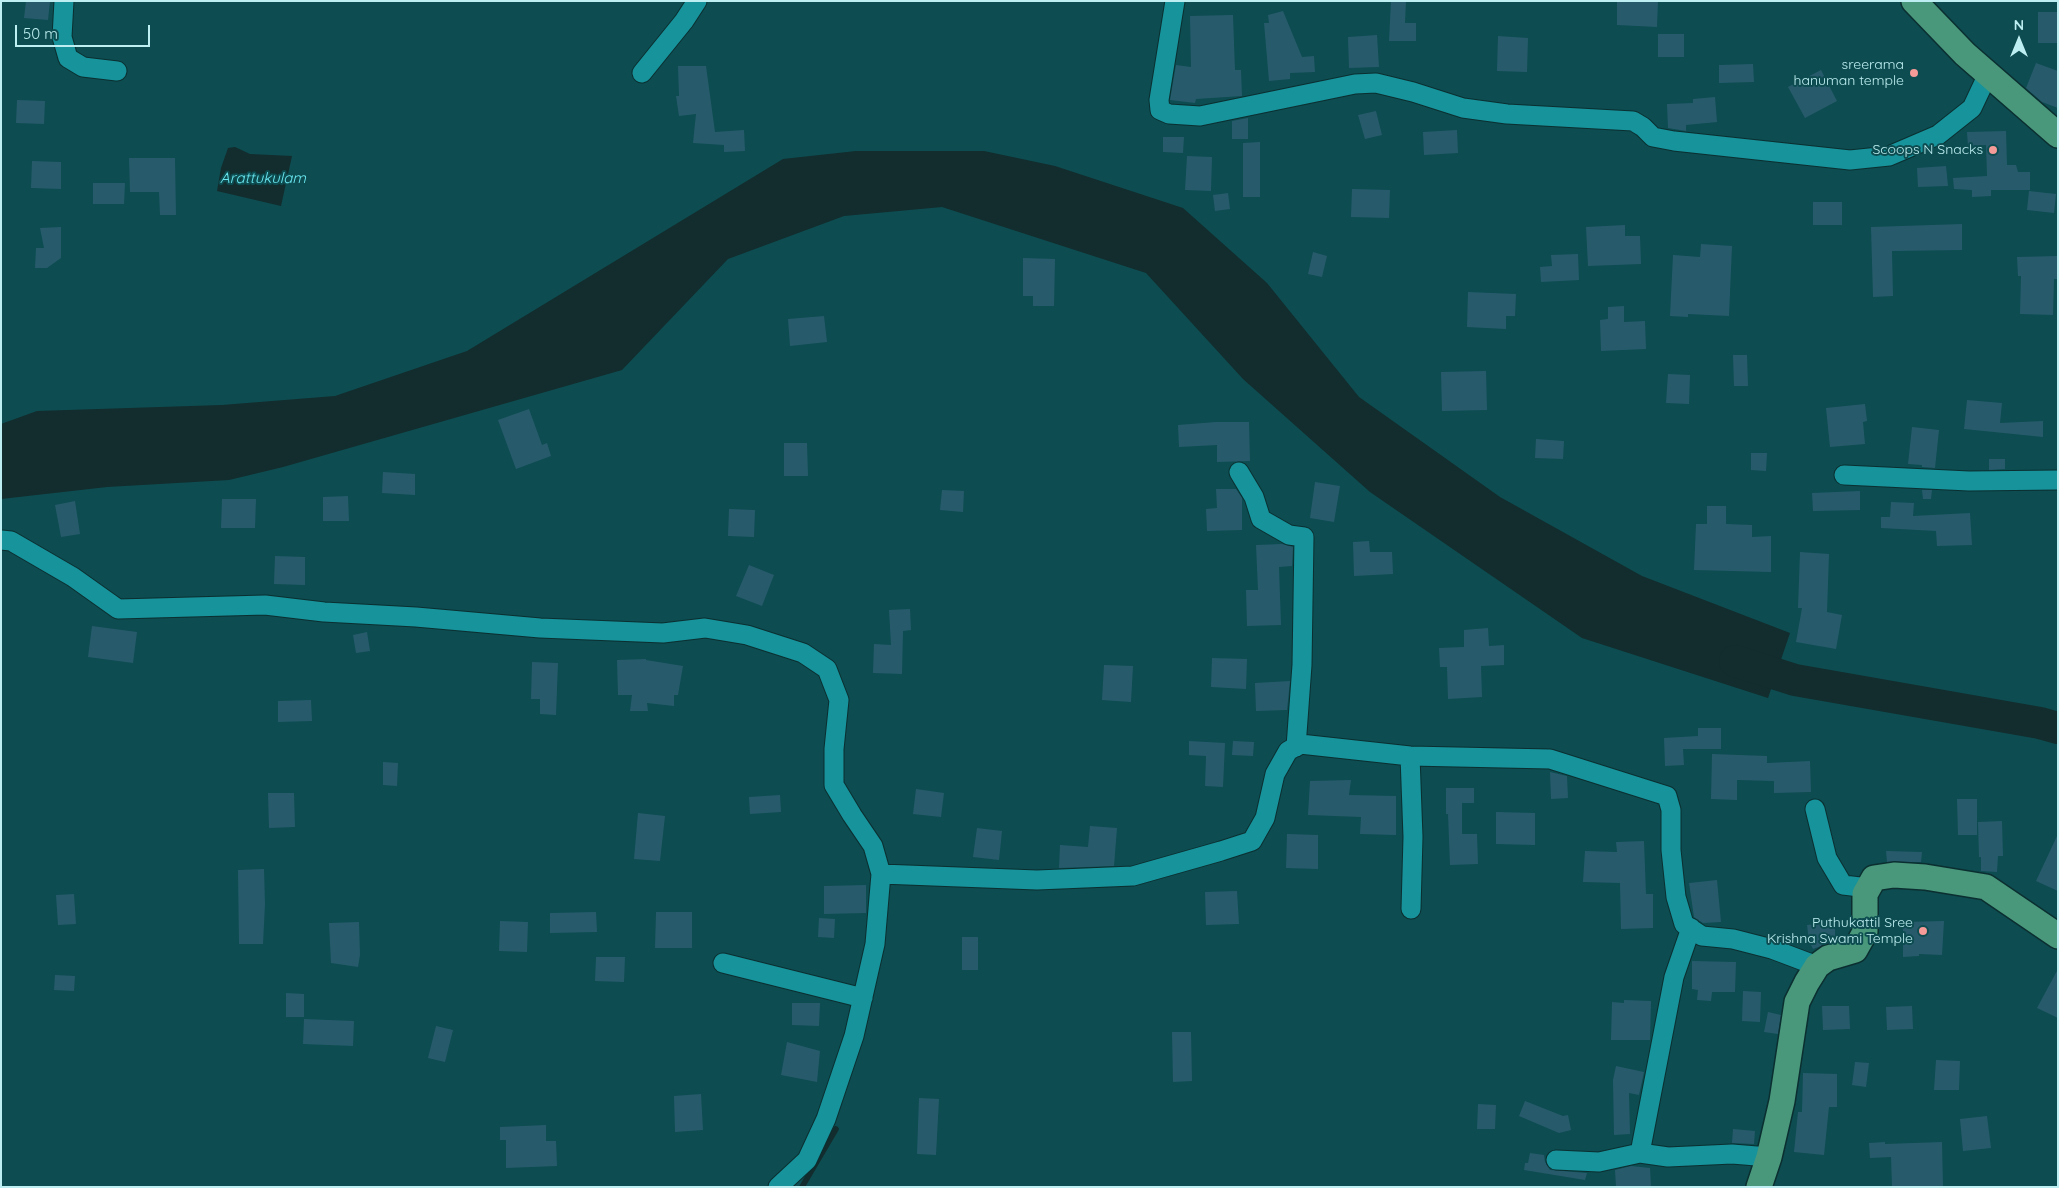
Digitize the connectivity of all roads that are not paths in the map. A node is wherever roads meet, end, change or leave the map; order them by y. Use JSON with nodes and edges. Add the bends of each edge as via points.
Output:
{"nodes":[{"id":1,"x":64,"y":1,"type":"edge"},
{"id":2,"x":698,"y":1,"type":"edge"},
{"id":3,"x":1175,"y":1,"type":"edge"},
{"id":4,"x":1914,"y":1,"type":"edge"},
{"id":5,"x":117,"y":71,"type":"dead end"},
{"id":6,"x":642,"y":73,"type":"dead end"},
{"id":7,"x":1988,"y":74,"type":"junction"},
{"id":8,"x":2058,"y":135,"type":"edge"},
{"id":9,"x":1240,"y":472,"type":"dead end"},
{"id":10,"x":1844,"y":475,"type":"dead end"},
{"id":11,"x":2058,"y":480,"type":"edge"},
{"id":12,"x":1,"y":540,"type":"edge"},
{"id":13,"x":1296,"y":747,"type":"junction"},
{"id":14,"x":1410,"y":756,"type":"junction"},
{"id":15,"x":1815,"y":809,"type":"dead end"},
{"id":16,"x":881,"y":874,"type":"junction"},
{"id":17,"x":1869,"y":888,"type":"junction"},
{"id":18,"x":1411,"y":909,"type":"dead end"},
{"id":19,"x":1691,"y":928,"type":"junction"},
{"id":20,"x":2058,"y":936,"type":"edge"},
{"id":21,"x":723,"y":963,"type":"dead end"},
{"id":22,"x":1817,"y":966,"type":"junction"},
{"id":23,"x":863,"y":998,"type":"junction"},
{"id":24,"x":1640,"y":1153,"type":"junction"},
{"id":25,"x":1769,"y":1157,"type":"junction"},
{"id":26,"x":1556,"y":1160,"type":"dead end"},
{"id":27,"x":778,"y":1187,"type":"edge"},
{"id":28,"x":1759,"y":1187,"type":"edge"}],
"edges":[{"from":1,"to":5,"type":"street","via":[[62,37],[68,58],[83,67]]},
{"from":2,"to":6,"type":"street"},
{"from":3,"to":7,"type":"street","via":[[1159,100],[1160,110],[1169,114],[1200,116],[1354,84],[1376,83],[1463,108],[1507,114],[1633,121],[1653,137],[1850,160],[1889,156],[1938,135],[1972,108]]},
{"from":4,"to":7,"type":"main road"},
{"from":7,"to":8,"type":"main road"},
{"from":9,"to":13,"type":"street","via":[[1254,497],[1261,519],[1289,534],[1304,537],[1302,665]]},
{"from":10,"to":11,"type":"street","via":[[1969,481]]},
{"from":12,"to":16,"type":"street","via":[[11,541],[73,576],[118,609],[265,605],[540,628],[663,633],[705,628],[748,635],[803,653],[827,670],[839,700],[834,785],[873,846]]},
{"from":13,"to":14,"type":"street","via":[[1300,744]]},
{"from":13,"to":16,"type":"street","via":[[1288,751],[1275,774],[1265,818],[1252,841],[1221,851],[1133,876],[1037,880]]},
{"from":14,"to":18,"type":"street"},
{"from":14,"to":19,"type":"street","via":[[1550,759],[1667,796],[1671,810],[1676,897],[1684,924]]},
{"from":15,"to":17,"type":"street","via":[[1827,858],[1843,886]]},
{"from":16,"to":23,"type":"street","via":[[876,944]]},
{"from":17,"to":20,"type":"main road","via":[[1874,878],[1894,875],[1986,887]]},
{"from":17,"to":22,"type":"main road","via":[[1865,932],[1855,950],[1828,958]]},
{"from":19,"to":22,"type":"street","via":[[1702,936],[1733,939],[1772,949]]},
{"from":19,"to":24,"type":"street","via":[[1674,977]]},
{"from":21,"to":23,"type":"street"},
{"from":22,"to":25,"type":"main road","via":[[1798,1002]]},
{"from":23,"to":27,"type":"street","via":[[854,1036],[826,1119],[807,1160]]},
{"from":24,"to":25,"type":"street","via":[[1668,1157],[1732,1154]]},
{"from":24,"to":26,"type":"street","via":[[1599,1162]]},
{"from":25,"to":28,"type":"main road"}]}
